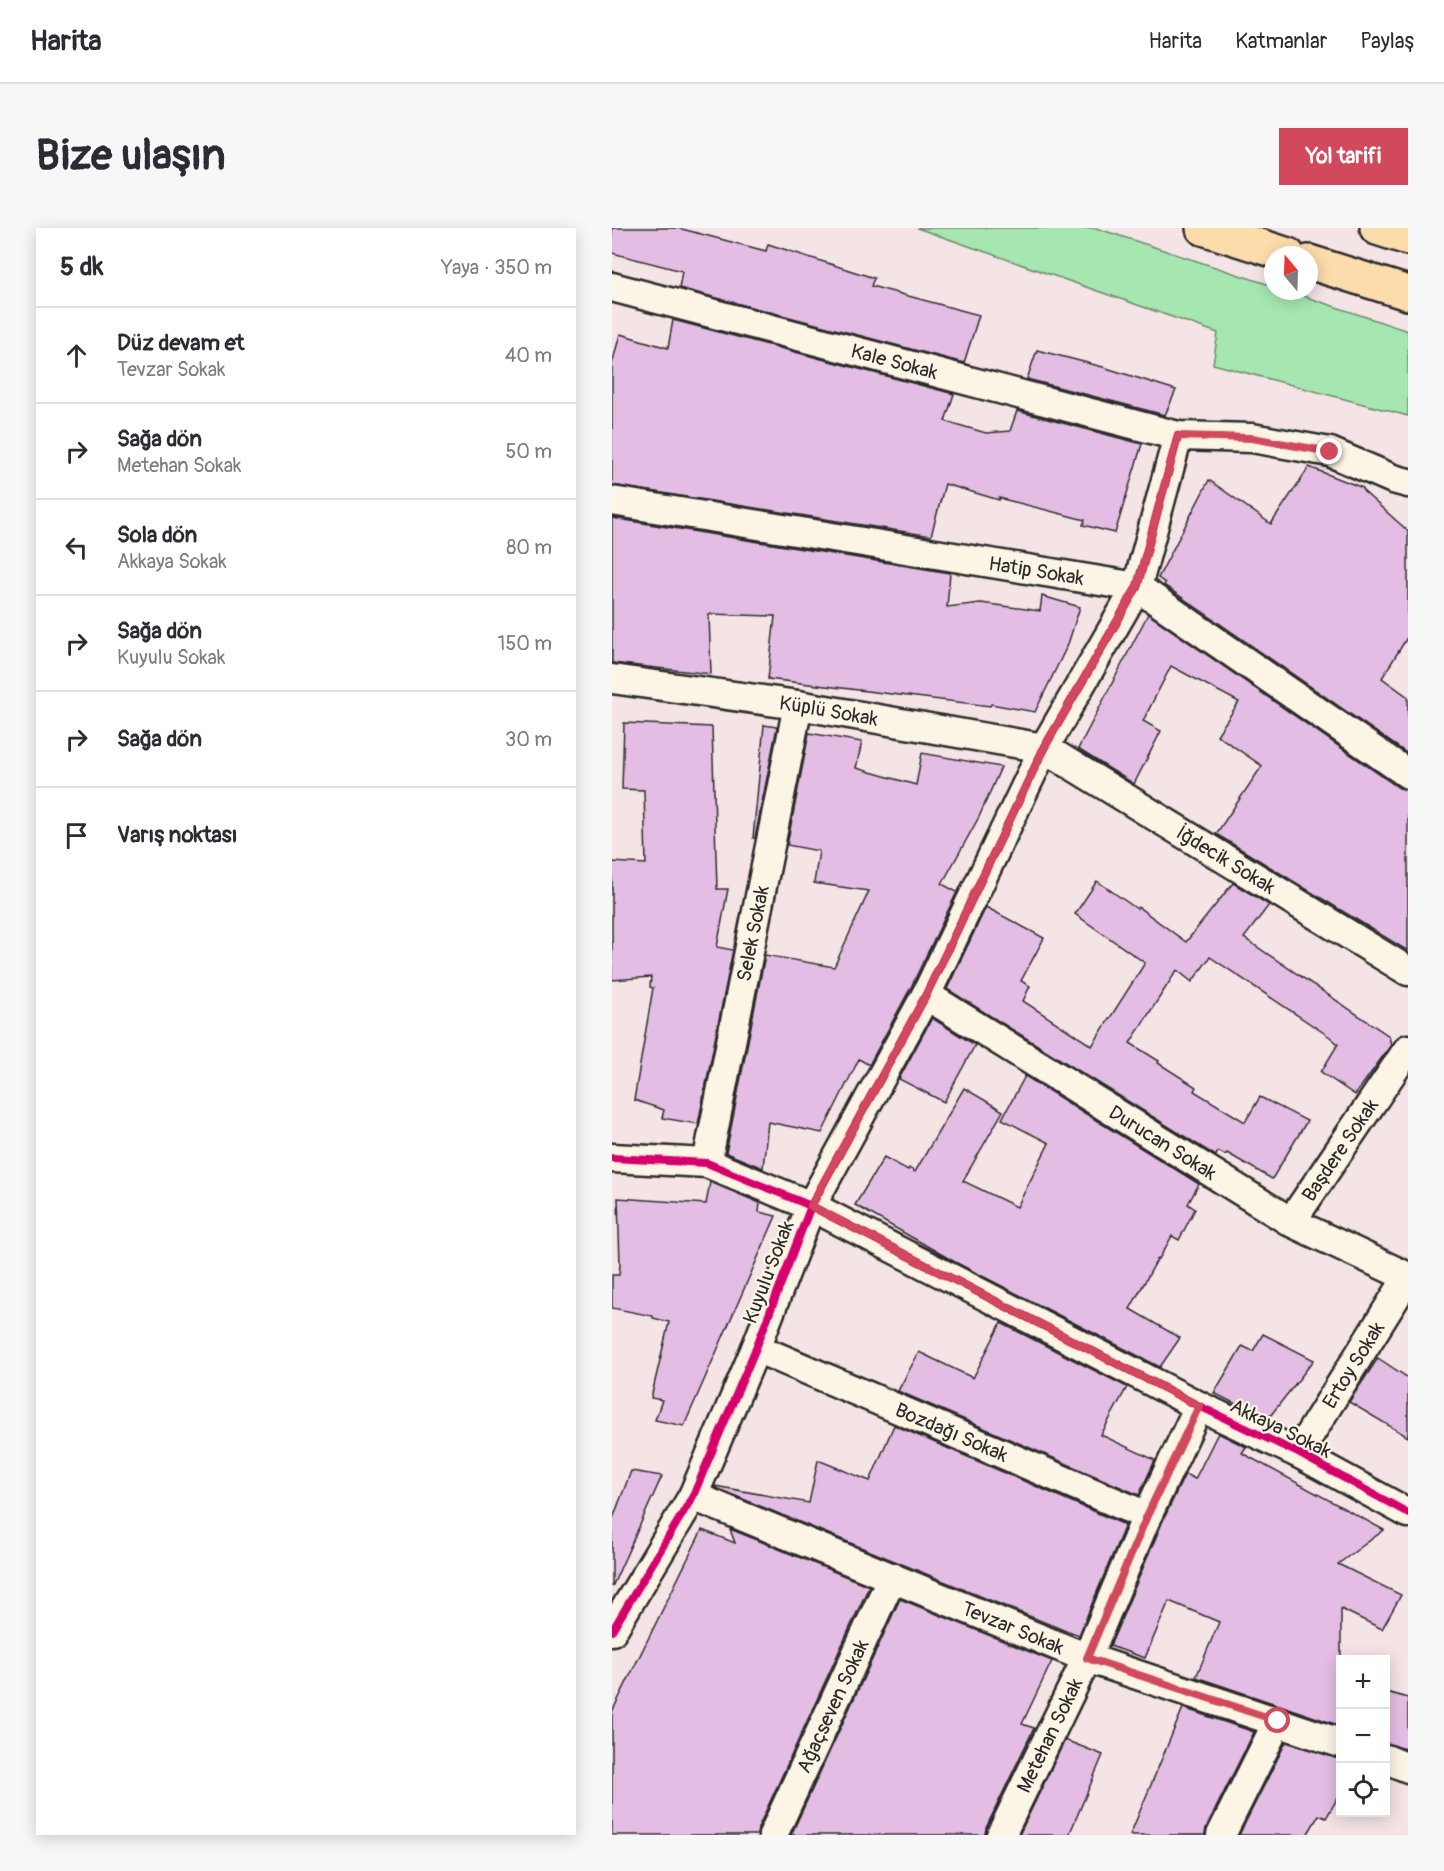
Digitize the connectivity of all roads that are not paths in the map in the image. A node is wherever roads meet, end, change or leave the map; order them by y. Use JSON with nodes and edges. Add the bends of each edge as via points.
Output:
{"nodes":[{"id":1,"x":1203,"y":228,"type":"edge"},
{"id":2,"x":1377,"y":228,"type":"edge"},
{"id":3,"x":1408,"y":238,"type":"edge"},
{"id":4,"x":1264,"y":247,"type":"edge"},
{"id":5,"x":1318,"y":265,"type":"edge"},
{"id":6,"x":612,"y":287,"type":"edge"},
{"id":7,"x":1408,"y":293,"type":"edge"},
{"id":8,"x":1178,"y":436,"type":"junction"},
{"id":9,"x":1403,"y":485,"type":"edge"},
{"id":10,"x":612,"y":501,"type":"edge"},
{"id":11,"x":1137,"y":587,"type":"junction"},
{"id":12,"x":612,"y":679,"type":"edge"},
{"id":13,"x":798,"y":705,"type":"junction"},
{"id":14,"x":1044,"y":748,"type":"junction"},
{"id":15,"x":1408,"y":774,"type":"edge"},
{"id":16,"x":1408,"y":971,"type":"edge"},
{"id":17,"x":926,"y":995,"type":"junction"},
{"id":18,"x":1408,"y":1049,"type":"edge"},
{"id":19,"x":612,"y":1158,"type":"edge"},
{"id":20,"x":707,"y":1162,"type":"junction"},
{"id":21,"x":811,"y":1206,"type":"junction"},
{"id":22,"x":1291,"y":1222,"type":"junction"},
{"id":23,"x":1408,"y":1277,"type":"edge"},
{"id":24,"x":756,"y":1348,"type":"junction"},
{"id":25,"x":1199,"y":1406,"type":"junction"},
{"id":26,"x":1298,"y":1453,"type":"junction"},
{"id":27,"x":693,"y":1496,"type":"junction"},
{"id":28,"x":1408,"y":1513,"type":"edge"},
{"id":29,"x":1147,"y":1516,"type":"junction"},
{"id":30,"x":892,"y":1577,"type":"junction"},
{"id":31,"x":612,"y":1632,"type":"edge"},
{"id":32,"x":1087,"y":1658,"type":"junction"},
{"id":33,"x":1278,"y":1721,"type":"junction"},
{"id":34,"x":1336,"y":1741,"type":"edge"},
{"id":35,"x":1390,"y":1761,"type":"edge"},
{"id":36,"x":1408,"y":1768,"type":"edge"},
{"id":37,"x":773,"y":1835,"type":"edge"},
{"id":38,"x":1001,"y":1835,"type":"edge"},
{"id":39,"x":1221,"y":1835,"type":"edge"}],
"edges":[{"from":1,"to":4,"type":"highway"},
{"from":2,"to":3,"type":"highway"},
{"from":5,"to":7,"type":"highway"},
{"from":6,"to":8,"type":"street","name":"Kale Sokak"},
{"from":8,"to":9,"type":"street","name":"Kale Sokak","via":[[1252,438],[1330,452]]},
{"from":8,"to":11,"type":"street","name":"Kuyulu Sokak"},
{"from":10,"to":11,"type":"street","name":"Hatip Sokak"},
{"from":11,"to":14,"type":"street","name":"Kuyulu Sokak"},
{"from":11,"to":15,"type":"street","name":"Hatip Sokak"},
{"from":12,"to":13,"type":"street","name":"Küplü Sokak"},
{"from":13,"to":14,"type":"street","name":"Küplü Sokak"},
{"from":13,"to":20,"type":"street","name":"Selek Sokak"},
{"from":14,"to":16,"type":"street","name":"İğdecik Sokak"},
{"from":14,"to":17,"type":"street","name":"Kuyulu Sokak"},
{"from":17,"to":21,"type":"street","name":"Kuyulu Sokak"},
{"from":17,"to":22,"type":"street","name":"Durucan Sokak"},
{"from":18,"to":22,"type":"street","name":"Başdere Sokak"},
{"from":19,"to":20,"type":"street","name":"Akkaya Sokak"},
{"from":20,"to":21,"type":"street","name":"Akkaya Sokak"},
{"from":21,"to":24,"type":"street","name":"Kuyulu Sokak"},
{"from":21,"to":25,"type":"street","name":"Akkaya Sokak"},
{"from":22,"to":23,"type":"street","name":"Durucan Sokak"},
{"from":23,"to":26,"type":"street","name":"Ertoy Sokak"},
{"from":24,"to":27,"type":"street","name":"Kuyulu Sokak"},
{"from":24,"to":29,"type":"street","name":"Bozdağı Sokak"},
{"from":25,"to":26,"type":"street","name":"Akkaya Sokak"},
{"from":25,"to":29,"type":"street","name":"Metehan Sokak"},
{"from":26,"to":28,"type":"street","name":"Akkaya Sokak"},
{"from":27,"to":30,"type":"street","name":"Tevzar Sokak"},
{"from":27,"to":31,"type":"street","name":"Kuyulu Sokak"},
{"from":29,"to":32,"type":"street","name":"Metehan Sokak"},
{"from":30,"to":32,"type":"street","name":"Tevzar Sokak"},
{"from":30,"to":37,"type":"street","name":"Ağaçseven Sokak"},
{"from":32,"to":33,"type":"street","name":"Tevzar Sokak"},
{"from":32,"to":38,"type":"street","name":"Metehan Sokak"},
{"from":33,"to":34,"type":"street","name":"Tevzar Sokak"},
{"from":33,"to":39,"type":"street"},
{"from":35,"to":36,"type":"street"}]}
